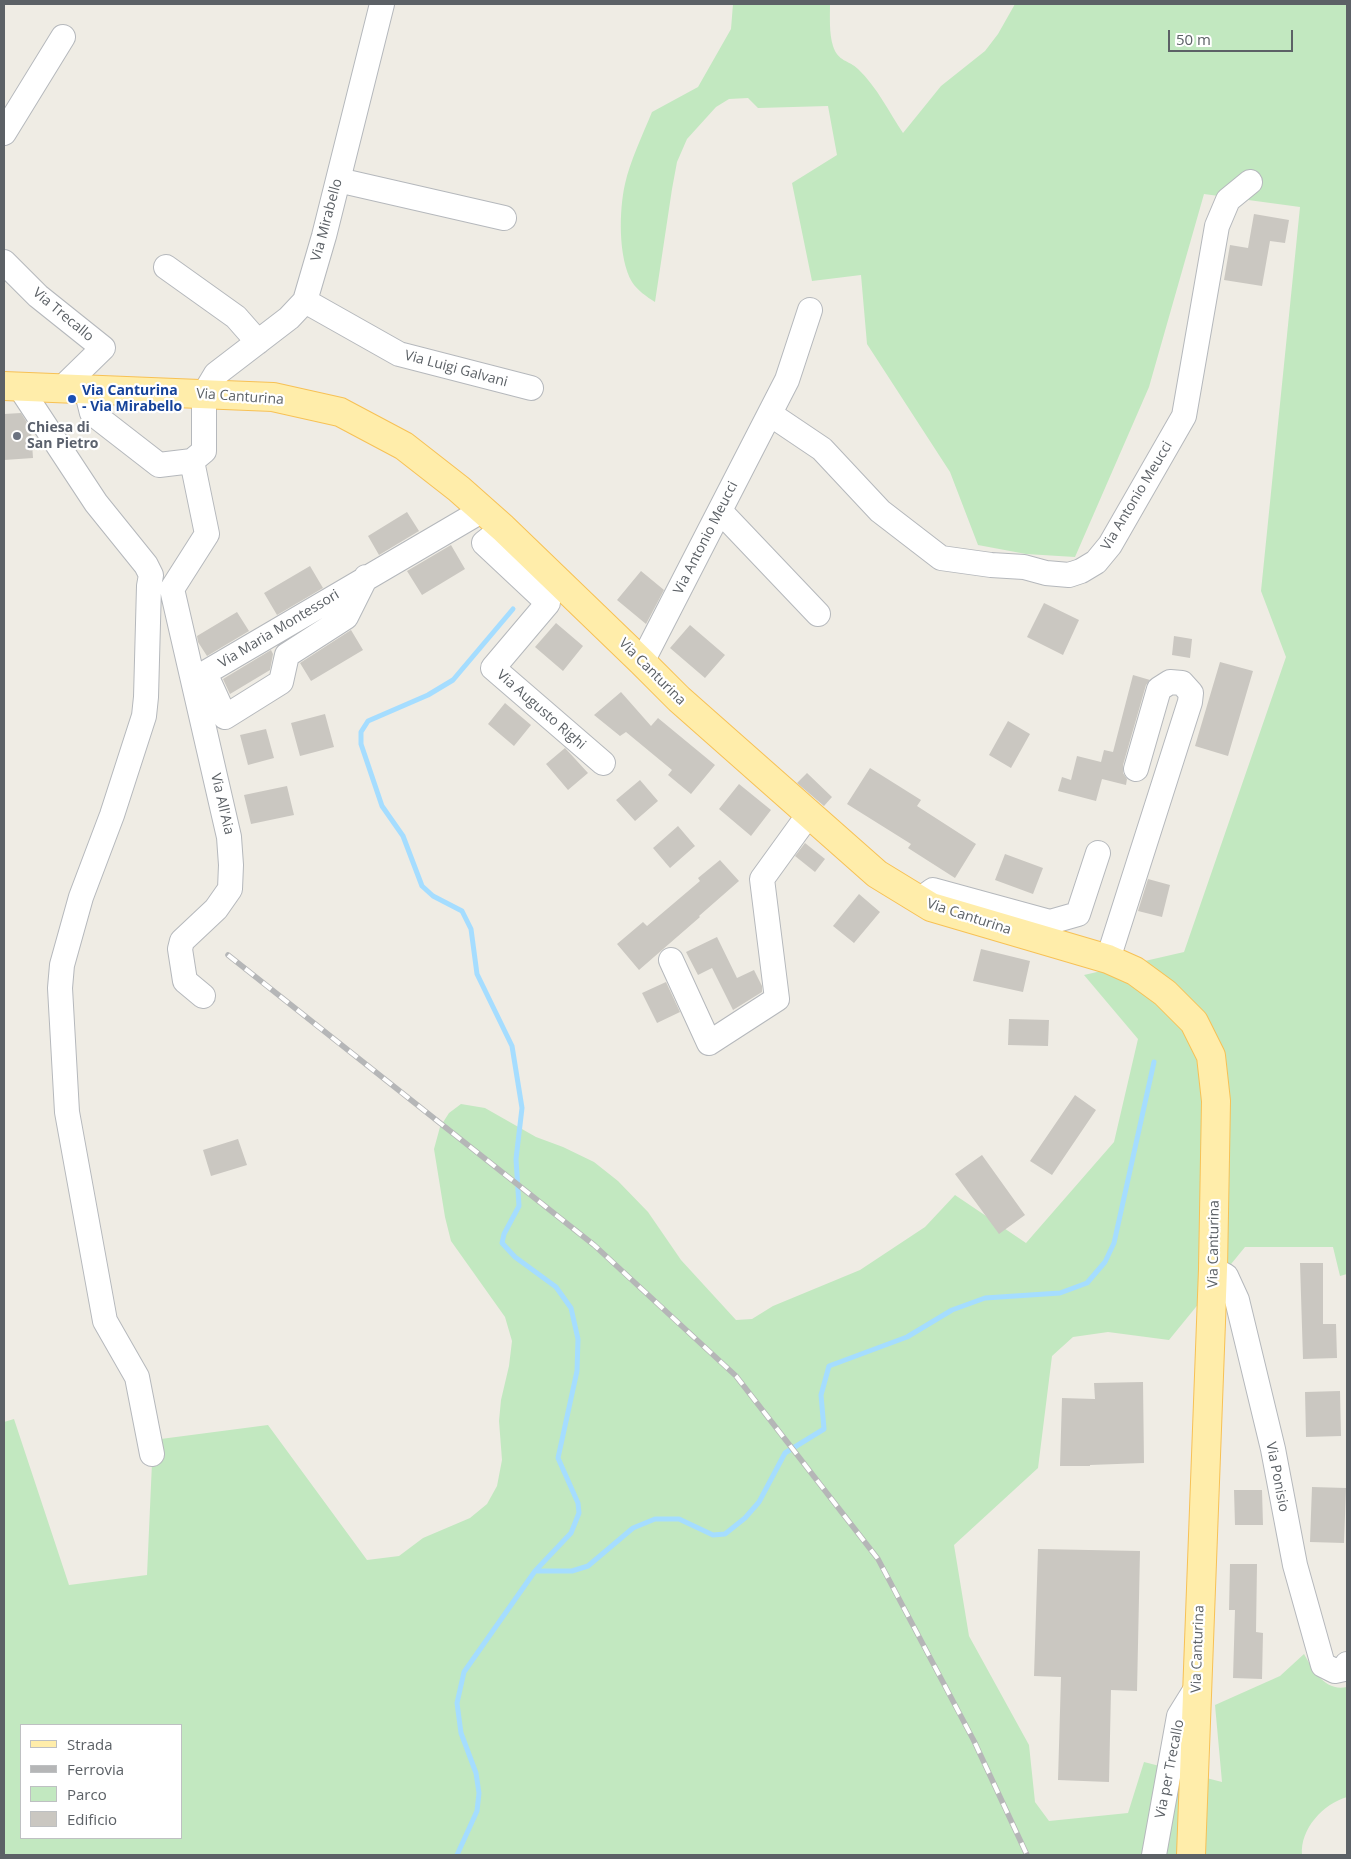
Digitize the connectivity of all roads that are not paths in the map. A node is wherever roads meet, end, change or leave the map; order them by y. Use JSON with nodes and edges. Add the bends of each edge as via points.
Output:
{"nodes":[{"id":1,"x":382,"y":4,"type":"edge"},
{"id":2,"x":63,"y":36,"type":"dead end"},
{"id":3,"x":4,"y":133,"type":"edge"},
{"id":4,"x":338,"y":180,"type":"junction"},
{"id":5,"x":1250,"y":182,"type":"dead end"},
{"id":6,"x":504,"y":218,"type":"dead end"},
{"id":7,"x":4,"y":262,"type":"edge"},
{"id":8,"x":166,"y":267,"type":"dead end"},
{"id":9,"x":305,"y":301,"type":"junction"},
{"id":10,"x":810,"y":310,"type":"dead end"},
{"id":11,"x":258,"y":342,"type":"junction"},
{"id":12,"x":11,"y":386,"type":"edge"},
{"id":13,"x":531,"y":388,"type":"dead end"},
{"id":14,"x":74,"y":389,"type":"junction"},
{"id":15,"x":204,"y":394,"type":"junction"},
{"id":16,"x":770,"y":414,"type":"junction"},
{"id":17,"x":192,"y":461,"type":"junction"},
{"id":18,"x":720,"y":510,"type":"junction"},
{"id":19,"x":493,"y":519,"type":"junction"},
{"id":20,"x":366,"y":577,"type":"junction"},
{"id":21,"x":818,"y":614,"type":"dead end"},
{"id":22,"x":642,"y":662,"type":"junction"},
{"id":23,"x":604,"y":763,"type":"dead end"},
{"id":24,"x":1136,"y":769,"type":"dead end"},
{"id":25,"x":809,"y":814,"type":"junction"},
{"id":26,"x":1098,"y":853,"type":"dead end"},
{"id":27,"x":919,"y":900,"type":"junction"},
{"id":28,"x":1108,"y":959,"type":"junction"},
{"id":29,"x":671,"y":960,"type":"dead end"},
{"id":30,"x":203,"y":996,"type":"dead end"},
{"id":31,"x":1214,"y":1269,"type":"junction"},
{"id":32,"x":152,"y":1454,"type":"dead end"},
{"id":33,"x":1347,"y":1664,"type":"edge"},
{"id":34,"x":1197,"y":1687,"type":"junction"},
{"id":35,"x":1154,"y":1855,"type":"edge"},
{"id":36,"x":1191,"y":1855,"type":"edge"}],
"edges":[{"from":1,"to":4,"type":"street","name":"Via Mirabello"},
{"from":2,"to":3,"type":"street"},
{"from":4,"to":6,"type":"street"},
{"from":4,"to":9,"type":"street","name":"Via Mirabello"},
{"from":5,"to":16,"type":"street","name":"Via Antonio Meucci","via":[[1228,200],[1217,226],[1184,416],[1110,544],[1096,562],[1081,571],[1069,575],[1046,573],[1024,567],[941,558],[880,511],[822,449]]},
{"from":7,"to":14,"type":"street","name":"Via Trecallo","via":[[38,296],[103,348]]},
{"from":8,"to":11,"type":"street","via":[[236,317]]},
{"from":9,"to":11,"type":"street","name":"Via Mirabello"},
{"from":9,"to":13,"type":"street","name":"Via Luigi Galvani","via":[[399,354]]},
{"from":10,"to":16,"type":"street","name":"Via Antonio Meucci","via":[[787,380]]},
{"from":11,"to":15,"type":"street","name":"Via Mirabello","via":[[216,374]]},
{"from":12,"to":14,"type":"main road","name":"Via Canturina"},
{"from":12,"to":32,"type":"street","via":[[151,576],[144,716],[81,897],[62,965],[60,988],[67,1112],[105,1321],[136,1377]]},
{"from":14,"to":15,"type":"main road","name":"Via Canturina"},
{"from":14,"to":17,"type":"street","via":[[92,412],[159,465]]},
{"from":15,"to":17,"type":"street","via":[[204,451]]},
{"from":15,"to":19,"type":"main road","name":"Via Canturina","via":[[272,397],[340,412],[404,446]]},
{"from":16,"to":18,"type":"street","name":"Via Antonio Meucci"},
{"from":17,"to":30,"type":"street","name":"Via All'Aia","via":[[207,534],[172,589],[230,837],[232,864],[230,889],[216,908],[182,941],[180,950],[185,981]]},
{"from":18,"to":21,"type":"street"},
{"from":18,"to":22,"type":"street","name":"Via Antonio Meucci"},
{"from":19,"to":20,"type":"street","name":"Via Maria Montessori"},
{"from":19,"to":22,"type":"main road","name":"Via Canturina"},
{"from":19,"to":23,"type":"street","name":"Via Augusto Righi","via":[[484,543],[548,603],[493,668]]},
{"from":20,"to":20,"type":"street","name":"Via Maria Montessori","via":[[204,674],[225,717],[281,682],[287,655],[346,617]]},
{"from":22,"to":25,"type":"main road","name":"Via Canturina"},
{"from":24,"to":28,"type":"street","via":[[1159,689],[1170,682],[1182,683],[1191,693],[1190,702]]},
{"from":25,"to":27,"type":"main road","name":"Via Canturina","via":[[876,874]]},
{"from":25,"to":29,"type":"street","via":[[762,879],[777,999],[709,1043]]},
{"from":26,"to":27,"type":"street","via":[[1078,914],[1050,922],[933,890]]},
{"from":27,"to":28,"type":"main road","name":"Via Canturina","via":[[931,907]]},
{"from":28,"to":31,"type":"main road","name":"Via Canturina","via":[[1135,971],[1165,993],[1194,1022],[1211,1056],[1216,1101]]},
{"from":31,"to":33,"type":"street","name":"Via Ponisio","via":[[1226,1276],[1237,1300],[1273,1449],[1294,1565],[1323,1665],[1335,1671],[1344,1669]]},
{"from":31,"to":34,"type":"main road","name":"Via Canturina"},
{"from":34,"to":35,"type":"street","name":"Via per Trecallo","via":[[1179,1716]]},
{"from":34,"to":36,"type":"main road","name":"Via Canturina"}]}
